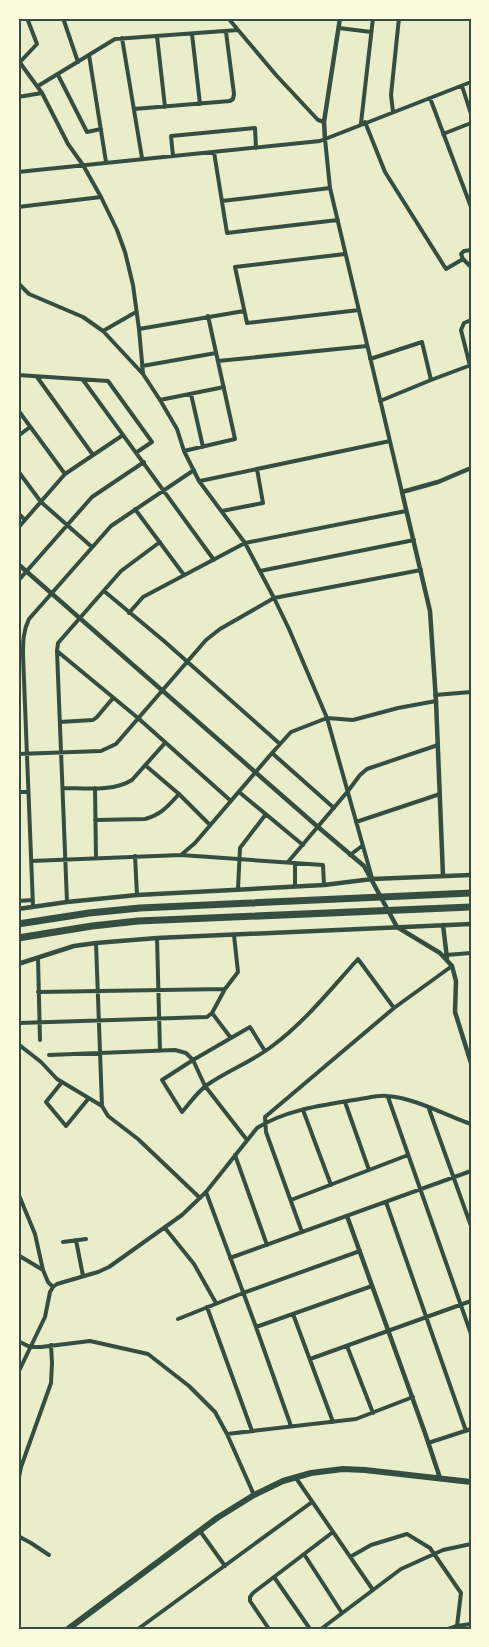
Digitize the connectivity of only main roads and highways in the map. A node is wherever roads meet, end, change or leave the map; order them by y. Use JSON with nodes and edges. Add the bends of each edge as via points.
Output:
{"nodes":[{"id":1,"x":471,"y":893,"type":"edge"},
{"id":2,"x":471,"y":907,"type":"edge"},
{"id":3,"x":18,"y":924,"type":"edge"},
{"id":4,"x":18,"y":938,"type":"edge"},
{"id":5,"x":471,"y":1482,"type":"edge"},
{"id":6,"x":68,"y":1629,"type":"edge"}],
"edges":[{"from":1,"to":3,"type":"highway","via":[[140,908]]},
{"from":2,"to":4,"type":"highway","via":[[138,921]]},
{"from":5,"to":6,"type":"main road","via":[[343,1469],[296,1477],[254,1495]]}]}
